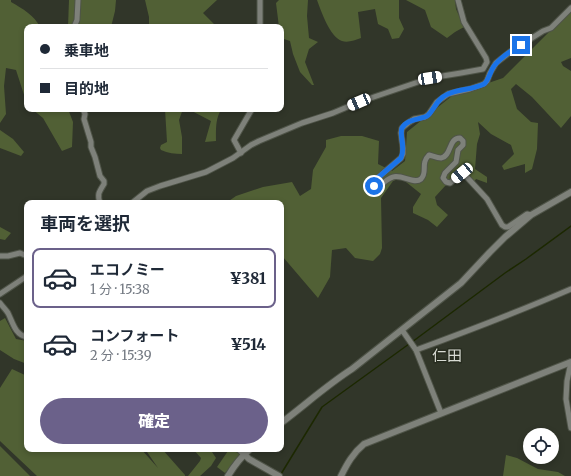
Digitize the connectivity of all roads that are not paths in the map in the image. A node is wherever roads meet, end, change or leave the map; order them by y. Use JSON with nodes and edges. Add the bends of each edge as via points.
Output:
{"nodes":[{"id":1,"x":78,"y":0,"type":"edge"},
{"id":2,"x":260,"y":0,"type":"edge"},
{"id":3,"x":458,"y":0,"type":"edge"},
{"id":4,"x":571,"y":8,"type":"edge"},
{"id":5,"x":75,"y":24,"type":"edge"},
{"id":6,"x":260,"y":24,"type":"edge"},
{"id":7,"x":487,"y":62,"type":"junction"},
{"id":8,"x":496,"y":63,"type":"junction"},
{"id":9,"x":84,"y":112,"type":"edge"},
{"id":10,"x":250,"y":112,"type":"edge"},
{"id":11,"x":241,"y":153,"type":"junction"},
{"id":12,"x":570,"y":194,"type":"edge"},
{"id":13,"x":99,"y":200,"type":"edge"},
{"id":14,"x":136,"y":200,"type":"edge"},
{"id":15,"x":531,"y":215,"type":"junction"},
{"id":16,"x":24,"y":255,"type":"edge"},
{"id":17,"x":0,"y":256,"type":"edge"},
{"id":18,"x":24,"y":278,"type":"edge"},
{"id":19,"x":571,"y":289,"type":"edge"},
{"id":20,"x":0,"y":294,"type":"edge"},
{"id":21,"x":0,"y":303,"type":"edge"},
{"id":22,"x":402,"y":330,"type":"junction"},
{"id":23,"x":24,"y":336,"type":"edge"},
{"id":24,"x":416,"y":350,"type":"junction"},
{"id":25,"x":571,"y":362,"type":"edge"},
{"id":26,"x":441,"y":413,"type":"junction"},
{"id":27,"x":284,"y":422,"type":"edge"},
{"id":28,"x":571,"y":428,"type":"edge"},
{"id":29,"x":246,"y":452,"type":"edge"},
{"id":30,"x":244,"y":454,"type":"junction"},
{"id":31,"x":228,"y":476,"type":"edge"},
{"id":32,"x":279,"y":476,"type":"edge"},
{"id":33,"x":341,"y":476,"type":"edge"}],
"edges":[{"from":1,"to":5,"type":"street"},
{"from":2,"to":6,"type":"street"},
{"from":3,"to":7,"type":"street","via":[[464,22]]},
{"from":4,"to":8,"type":"street","via":[[551,28]]},
{"from":7,"to":8,"type":"street"},
{"from":7,"to":11,"type":"street","via":[[483,69],[430,78],[302,123],[259,141]]},
{"from":8,"to":15,"type":"street","via":[[484,84],[448,94],[437,102],[425,117],[414,119],[402,128],[403,154],[374,181],[374,186],[378,188],[393,177],[399,176],[420,180],[426,158],[444,157],[454,139],[460,138],[463,145],[458,150],[456,162],[445,173],[443,178],[446,182],[450,183],[464,174],[487,199],[505,227],[527,214]]},
{"from":9,"to":13,"type":"street","via":[[91,147],[104,181]]},
{"from":10,"to":11,"type":"street","via":[[234,140]]},
{"from":11,"to":14,"type":"street","via":[[206,172],[147,191]]},
{"from":12,"to":15,"type":"street"},
{"from":15,"to":22,"type":"street","via":[[500,242],[461,283]]},
{"from":16,"to":17,"type":"street"},
{"from":18,"to":20,"type":"street"},
{"from":19,"to":24,"type":"street"},
{"from":21,"to":23,"type":"street","via":[[16,330]]},
{"from":22,"to":24,"type":"street"},
{"from":22,"to":27,"type":"street"},
{"from":24,"to":26,"type":"street"},
{"from":25,"to":26,"type":"street"},
{"from":25,"to":28,"type":"street","via":[[566,399]]},
{"from":26,"to":33,"type":"street","via":[[364,444],[350,459]]},
{"from":29,"to":30,"type":"street"},
{"from":30,"to":31,"type":"street"},
{"from":30,"to":32,"type":"street"}]}
